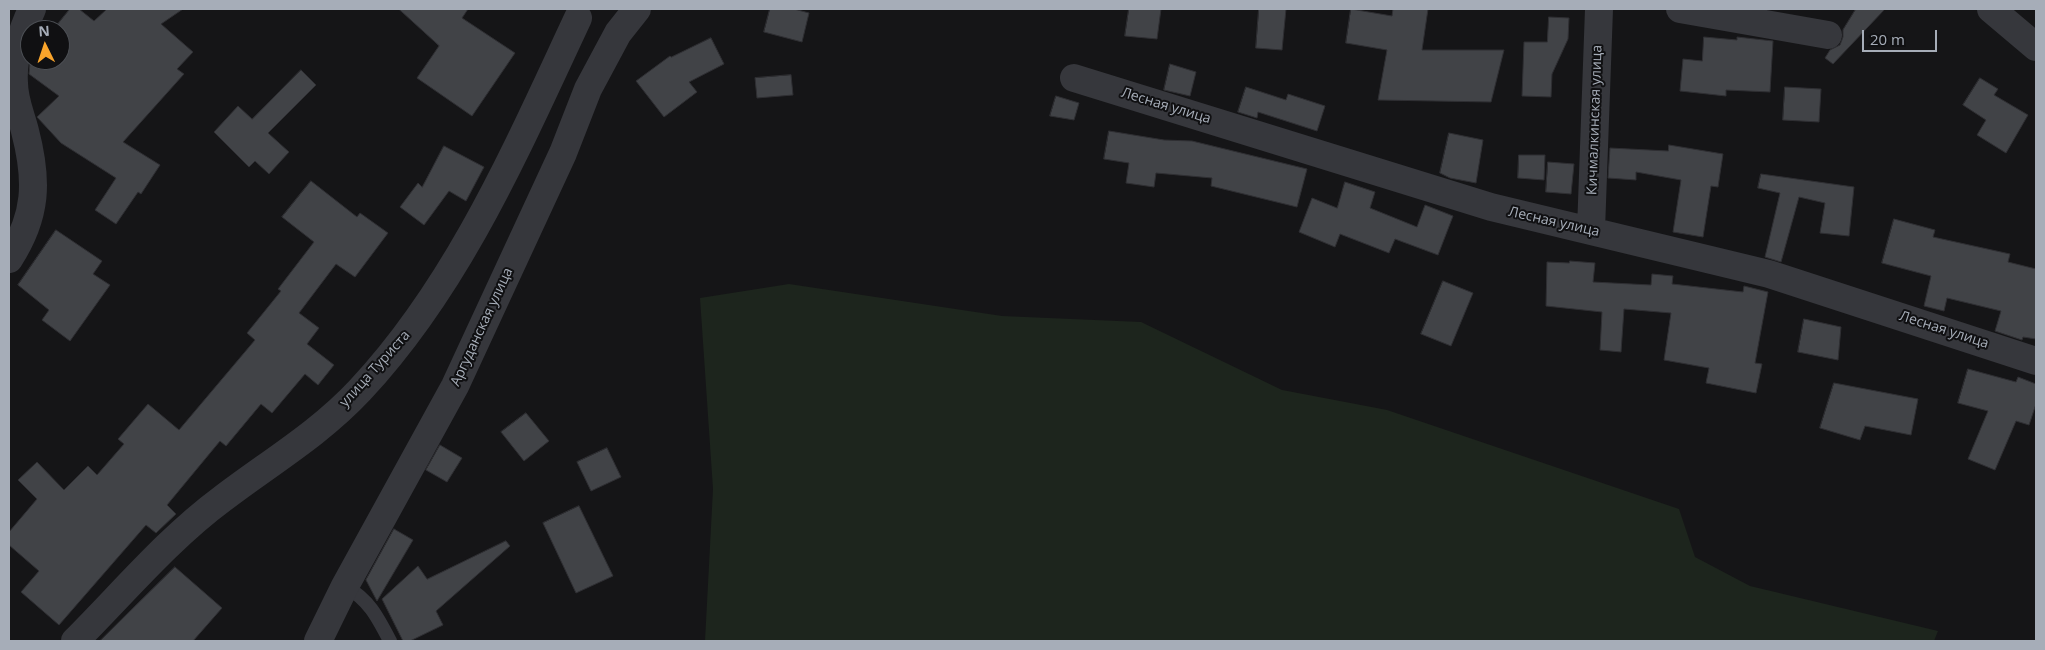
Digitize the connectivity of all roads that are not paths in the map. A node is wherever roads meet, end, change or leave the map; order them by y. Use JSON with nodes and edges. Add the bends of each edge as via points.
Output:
{"nodes":[{"id":1,"x":32,"y":9,"type":"edge"},
{"id":2,"x":637,"y":9,"type":"edge"},
{"id":3,"x":1599,"y":9,"type":"edge"},
{"id":4,"x":1680,"y":9,"type":"edge"},
{"id":5,"x":1991,"y":9,"type":"edge"},
{"id":6,"x":574,"y":14,"type":"edge"},
{"id":7,"x":618,"y":33,"type":"junction"},
{"id":8,"x":1828,"y":35,"type":"dead end"},
{"id":9,"x":14,"y":44,"type":"edge"},
{"id":10,"x":2036,"y":47,"type":"edge"},
{"id":11,"x":1074,"y":78,"type":"dead end"},
{"id":12,"x":1591,"y":230,"type":"junction"},
{"id":13,"x":9,"y":259,"type":"edge"},
{"id":14,"x":2036,"y":361,"type":"edge"},
{"id":15,"x":344,"y":586,"type":"junction"},
{"id":16,"x":75,"y":641,"type":"edge"},
{"id":17,"x":318,"y":641,"type":"edge"},
{"id":18,"x":390,"y":641,"type":"edge"}],
"edges":[{"from":1,"to":9,"type":"street"},
{"from":2,"to":7,"type":"street","name":"Аргуданская улица"},
{"from":3,"to":12,"type":"street","name":"Кичмалкинская улица"},
{"from":4,"to":8,"type":"street"},
{"from":5,"to":10,"type":"street"},
{"from":6,"to":7,"type":"street"},
{"from":6,"to":16,"type":"street","name":"улица Туриста","via":[[513,157],[465,247],[403,340],[360,391],[281,458],[221,499],[153,561]]},
{"from":7,"to":15,"type":"street","name":"Аргуданская улица","via":[[588,90],[563,154],[455,386]]},
{"from":9,"to":13,"type":"street","via":[[13,81],[33,169],[33,200],[22,237]]},
{"from":11,"to":12,"type":"street","name":"Лесная улица","via":[[1491,207]]},
{"from":12,"to":14,"type":"street","name":"Лесная улица","via":[[1769,274]]},
{"from":15,"to":17,"type":"street","name":"Аргуданская улица"},
{"from":15,"to":18,"type":"lane","via":[[372,608]]}]}
